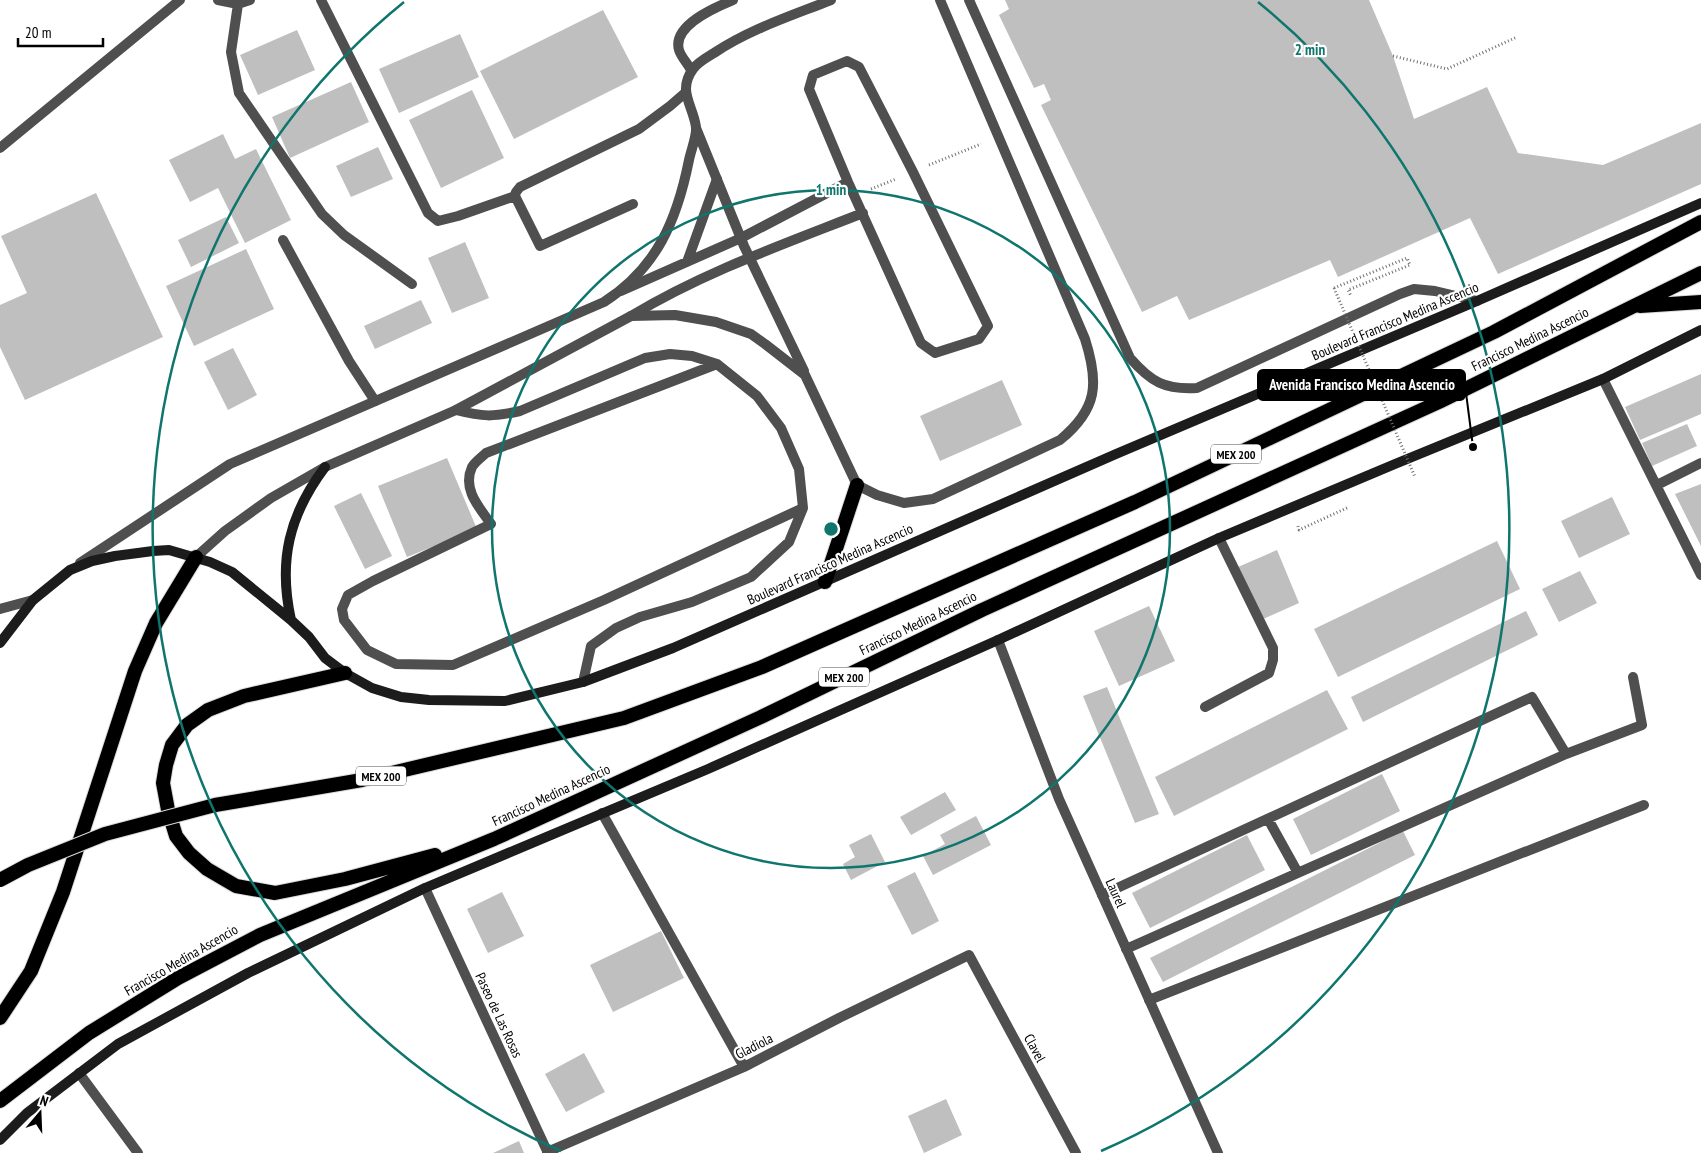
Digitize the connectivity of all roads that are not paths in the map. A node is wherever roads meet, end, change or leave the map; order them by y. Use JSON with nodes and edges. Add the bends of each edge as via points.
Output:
{"nodes":[{"id":1,"x":180,"y":0,"type":"edge"},
{"id":2,"x":218,"y":0,"type":"edge"},
{"id":3,"x":250,"y":0,"type":"edge"},
{"id":4,"x":321,"y":0,"type":"edge"},
{"id":5,"x":733,"y":0,"type":"edge"},
{"id":6,"x":831,"y":0,"type":"edge"},
{"id":7,"x":940,"y":0,"type":"edge"},
{"id":8,"x":969,"y":0,"type":"edge"},
{"id":9,"x":238,"y":4,"type":"junction"},
{"id":10,"x":691,"y":70,"type":"junction"},
{"id":11,"x":685,"y":93,"type":"junction"},
{"id":12,"x":696,"y":128,"type":"junction"},
{"id":13,"x":0,"y":148,"type":"edge"},
{"id":14,"x":717,"y":178,"type":"junction"},
{"id":15,"x":848,"y":182,"type":"junction"},
{"id":16,"x":516,"y":196,"type":"junction"},
{"id":17,"x":1701,"y":203,"type":"edge"},
{"id":18,"x":633,"y":204,"type":"dead end"},
{"id":19,"x":862,"y":213,"type":"junction"},
{"id":20,"x":1701,"y":222,"type":"edge"},
{"id":21,"x":741,"y":238,"type":"junction"},
{"id":22,"x":283,"y":240,"type":"dead end"},
{"id":23,"x":749,"y":258,"type":"junction"},
{"id":24,"x":687,"y":262,"type":"junction"},
{"id":25,"x":1701,"y":273,"type":"edge"},
{"id":26,"x":412,"y":284,"type":"dead end"},
{"id":27,"x":620,"y":292,"type":"junction"},
{"id":28,"x":1477,"y":301,"type":"junction"},
{"id":29,"x":1701,"y":302,"type":"edge"},
{"id":30,"x":1635,"y":306,"type":"junction"},
{"id":31,"x":631,"y":316,"type":"junction"},
{"id":32,"x":1701,"y":330,"type":"edge"},
{"id":33,"x":717,"y":364,"type":"junction"},
{"id":34,"x":805,"y":375,"type":"junction"},
{"id":35,"x":1603,"y":379,"type":"junction"},
{"id":36,"x":375,"y":401,"type":"junction"},
{"id":37,"x":456,"y":410,"type":"junction"},
{"id":38,"x":1701,"y":463,"type":"edge"},
{"id":39,"x":325,"y":467,"type":"junction"},
{"id":40,"x":857,"y":485,"type":"junction"},
{"id":41,"x":1657,"y":485,"type":"junction"},
{"id":42,"x":803,"y":508,"type":"junction"},
{"id":43,"x":1219,"y":538,"type":"junction"},
{"id":44,"x":196,"y":557,"type":"junction"},
{"id":45,"x":70,"y":570,"type":"junction"},
{"id":46,"x":1701,"y":576,"type":"edge"},
{"id":47,"x":825,"y":582,"type":"junction"},
{"id":48,"x":33,"y":600,"type":"junction"},
{"id":49,"x":0,"y":609,"type":"edge"},
{"id":50,"x":291,"y":620,"type":"junction"},
{"id":51,"x":998,"y":640,"type":"junction"},
{"id":52,"x":0,"y":643,"type":"edge"},
{"id":53,"x":345,"y":673,"type":"junction"},
{"id":54,"x":1633,"y":677,"type":"dead end"},
{"id":55,"x":583,"y":682,"type":"junction"},
{"id":56,"x":1205,"y":708,"type":"dead end"},
{"id":57,"x":1566,"y":754,"type":"junction"},
{"id":58,"x":1644,"y":805,"type":"dead end"},
{"id":59,"x":602,"y":813,"type":"junction"},
{"id":60,"x":1268,"y":819,"type":"junction"},
{"id":61,"x":494,"y":839,"type":"junction"},
{"id":62,"x":1298,"y":874,"type":"junction"},
{"id":63,"x":0,"y":880,"type":"edge"},
{"id":64,"x":425,"y":888,"type":"junction"},
{"id":65,"x":1102,"y":895,"type":"junction"},
{"id":66,"x":1126,"y":949,"type":"junction"},
{"id":67,"x":969,"y":955,"type":"joint"},
{"id":68,"x":1149,"y":1000,"type":"junction"},
{"id":69,"x":0,"y":1018,"type":"edge"},
{"id":70,"x":744,"y":1067,"type":"junction"},
{"id":71,"x":79,"y":1073,"type":"junction"},
{"id":72,"x":0,"y":1101,"type":"edge"},
{"id":73,"x":0,"y":1140,"type":"edge"},
{"id":74,"x":138,"y":1153,"type":"edge"},
{"id":75,"x":548,"y":1153,"type":"edge"},
{"id":76,"x":1076,"y":1153,"type":"edge"},
{"id":77,"x":1218,"y":1153,"type":"edge"}],
"edges":[{"from":1,"to":13,"type":"street"},
{"from":2,"to":9,"type":"street"},
{"from":3,"to":9,"type":"street"},
{"from":4,"to":16,"type":"street","via":[[428,213],[438,221]]},
{"from":5,"to":10,"type":"street","via":[[706,12],[679,37],[679,50]]},
{"from":6,"to":10,"type":"street","via":[[762,26],[730,42]]},
{"from":7,"to":40,"type":"street","via":[[1084,339],[1094,375],[1092,399],[1076,426],[1060,440],[932,499],[904,503]]},
{"from":8,"to":28,"type":"street","via":[[1130,358],[1142,372],[1160,384],[1178,389],[1197,388],[1414,289]]},
{"from":9,"to":26,"type":"street","via":[[231,52],[239,93],[322,214],[344,235]]},
{"from":10,"to":11,"type":"street"},
{"from":11,"to":12,"type":"street"},
{"from":11,"to":16,"type":"street","via":[[638,129],[520,187]]},
{"from":12,"to":14,"type":"street"},
{"from":12,"to":27,"type":"street","via":[[686,177],[666,234],[646,266]]},
{"from":14,"to":21,"type":"street"},
{"from":14,"to":24,"type":"street"},
{"from":15,"to":19,"type":"street"},
{"from":15,"to":19,"type":"street","via":[[809,89],[813,75],[847,61],[859,67],[988,326],[980,339],[935,353],[921,343]]},
{"from":15,"to":21,"type":"street"},
{"from":16,"to":18,"type":"street","via":[[540,246]]},
{"from":17,"to":28,"type":"main road","name":"Boulevard Francisco Medina Ascencio"},
{"from":19,"to":23,"type":"street"},
{"from":20,"to":63,"type":"highway","name":"Francisco Medina Ascencio","number":"MEX 200","bridge":true,"via":[[1494,332],[1144,498],[762,667],[624,718],[362,780],[215,805],[105,834],[28,865]]},
{"from":21,"to":23,"type":"street"},
{"from":21,"to":24,"type":"street"},
{"from":22,"to":36,"type":"street","via":[[349,361]]},
{"from":23,"to":31,"type":"street","via":[[660,298]]},
{"from":23,"to":34,"type":"street"},
{"from":24,"to":27,"type":"street"},
{"from":25,"to":30,"type":"highway","name":"Francisco Medina Ascencio","number":"MEX 200"},
{"from":27,"to":36,"type":"street","via":[[604,302]]},
{"from":28,"to":47,"type":"main road","name":"Boulevard Francisco Medina Ascencio"},
{"from":29,"to":30,"type":"highway"},
{"from":30,"to":61,"type":"highway","name":"Francisco Medina Ascencio","number":"MEX 200","via":[[1439,402],[982,610],[761,717]]},
{"from":31,"to":34,"type":"street","via":[[675,315],[732,326],[751,334]]},
{"from":31,"to":37,"type":"street"},
{"from":32,"to":35,"type":"main road"},
{"from":33,"to":37,"type":"street","via":[[692,356],[670,354],[645,358],[520,411],[487,417]]},
{"from":33,"to":42,"type":"street","via":[[757,396],[781,428],[799,469]]},
{"from":33,"to":42,"type":"street","via":[[486,453],[473,466],[469,478],[470,490],[491,524],[348,595],[342,609],[344,620],[367,650],[396,664],[453,665]]},
{"from":34,"to":40,"type":"street"},
{"from":35,"to":41,"type":"street"},
{"from":35,"to":43,"type":"main road"},
{"from":36,"to":45,"type":"street","via":[[230,464]]},
{"from":37,"to":39,"type":"street"},
{"from":38,"to":41,"type":"street"},
{"from":39,"to":44,"type":"street","via":[[263,504]]},
{"from":39,"to":50,"type":"main road","via":[[304,498],[290,533],[284,571]]},
{"from":40,"to":47,"type":"highway"},
{"from":41,"to":46,"type":"street"},
{"from":42,"to":55,"type":"street","via":[[789,542],[751,577],[692,602],[640,617],[616,628],[591,646]]},
{"from":43,"to":51,"type":"main road"},
{"from":43,"to":56,"type":"street","via":[[1273,648],[1273,660],[1269,674]]},
{"from":44,"to":45,"type":"main road","name":"Boulevard Francisco Medina Ascencio","via":[[169,550],[152,550],[92,561]]},
{"from":44,"to":50,"type":"main road","name":"Boulevard Francisco Medina Ascencio","via":[[232,572]]},
{"from":44,"to":69,"type":"highway","via":[[156,623],[135,671],[64,892],[30,971]]},
{"from":45,"to":48,"type":"main road","name":"Boulevard Francisco Medina Ascencio"},
{"from":47,"to":55,"type":"main road","name":"Boulevard Francisco Medina Ascencio","via":[[673,648]]},
{"from":48,"to":49,"type":"street"},
{"from":48,"to":52,"type":"main road","name":"Boulevard Francisco Medina Ascencio"},
{"from":50,"to":53,"type":"main road","name":"Boulevard Francisco Medina Ascencio","via":[[325,658]]},
{"from":51,"to":59,"type":"main road"},
{"from":51,"to":65,"type":"street","name":"Laurel","via":[[1059,799]]},
{"from":53,"to":55,"type":"main road","name":"Boulevard Francisco Medina Ascencio","via":[[372,688],[401,697],[430,700],[505,701]]},
{"from":53,"to":61,"type":"highway","via":[[244,696],[208,710],[187,725],[172,745],[163,783],[176,836],[189,853],[207,869],[236,886],[275,893],[345,879]]},
{"from":54,"to":57,"type":"street","via":[[1642,725]]},
{"from":57,"to":60,"type":"street","via":[[1532,697]]},
{"from":57,"to":62,"type":"street"},
{"from":58,"to":68,"type":"street"},
{"from":59,"to":64,"type":"main road"},
{"from":59,"to":70,"type":"street"},
{"from":60,"to":62,"type":"street"},
{"from":60,"to":65,"type":"street"},
{"from":61,"to":72,"type":"highway","name":"Francisco Medina Ascencio","number":"MEX 200","via":[[260,935],[178,978],[89,1033]]},
{"from":62,"to":66,"type":"street"},
{"from":64,"to":71,"type":"main road","via":[[248,973],[118,1044]]},
{"from":64,"to":75,"type":"street","name":"Paseo de Las Rosas"},
{"from":65,"to":66,"type":"street","name":"Laurel"},
{"from":66,"to":68,"type":"street","name":"Laurel"},
{"from":67,"to":70,"type":"street","name":"Gladiola"},
{"from":67,"to":76,"type":"street","name":"Clavel"},
{"from":68,"to":77,"type":"street","name":"Laurel"},
{"from":70,"to":75,"type":"street","name":"Gladiola"},
{"from":71,"to":73,"type":"main road","via":[[27,1113]]},
{"from":71,"to":74,"type":"street"}]}
